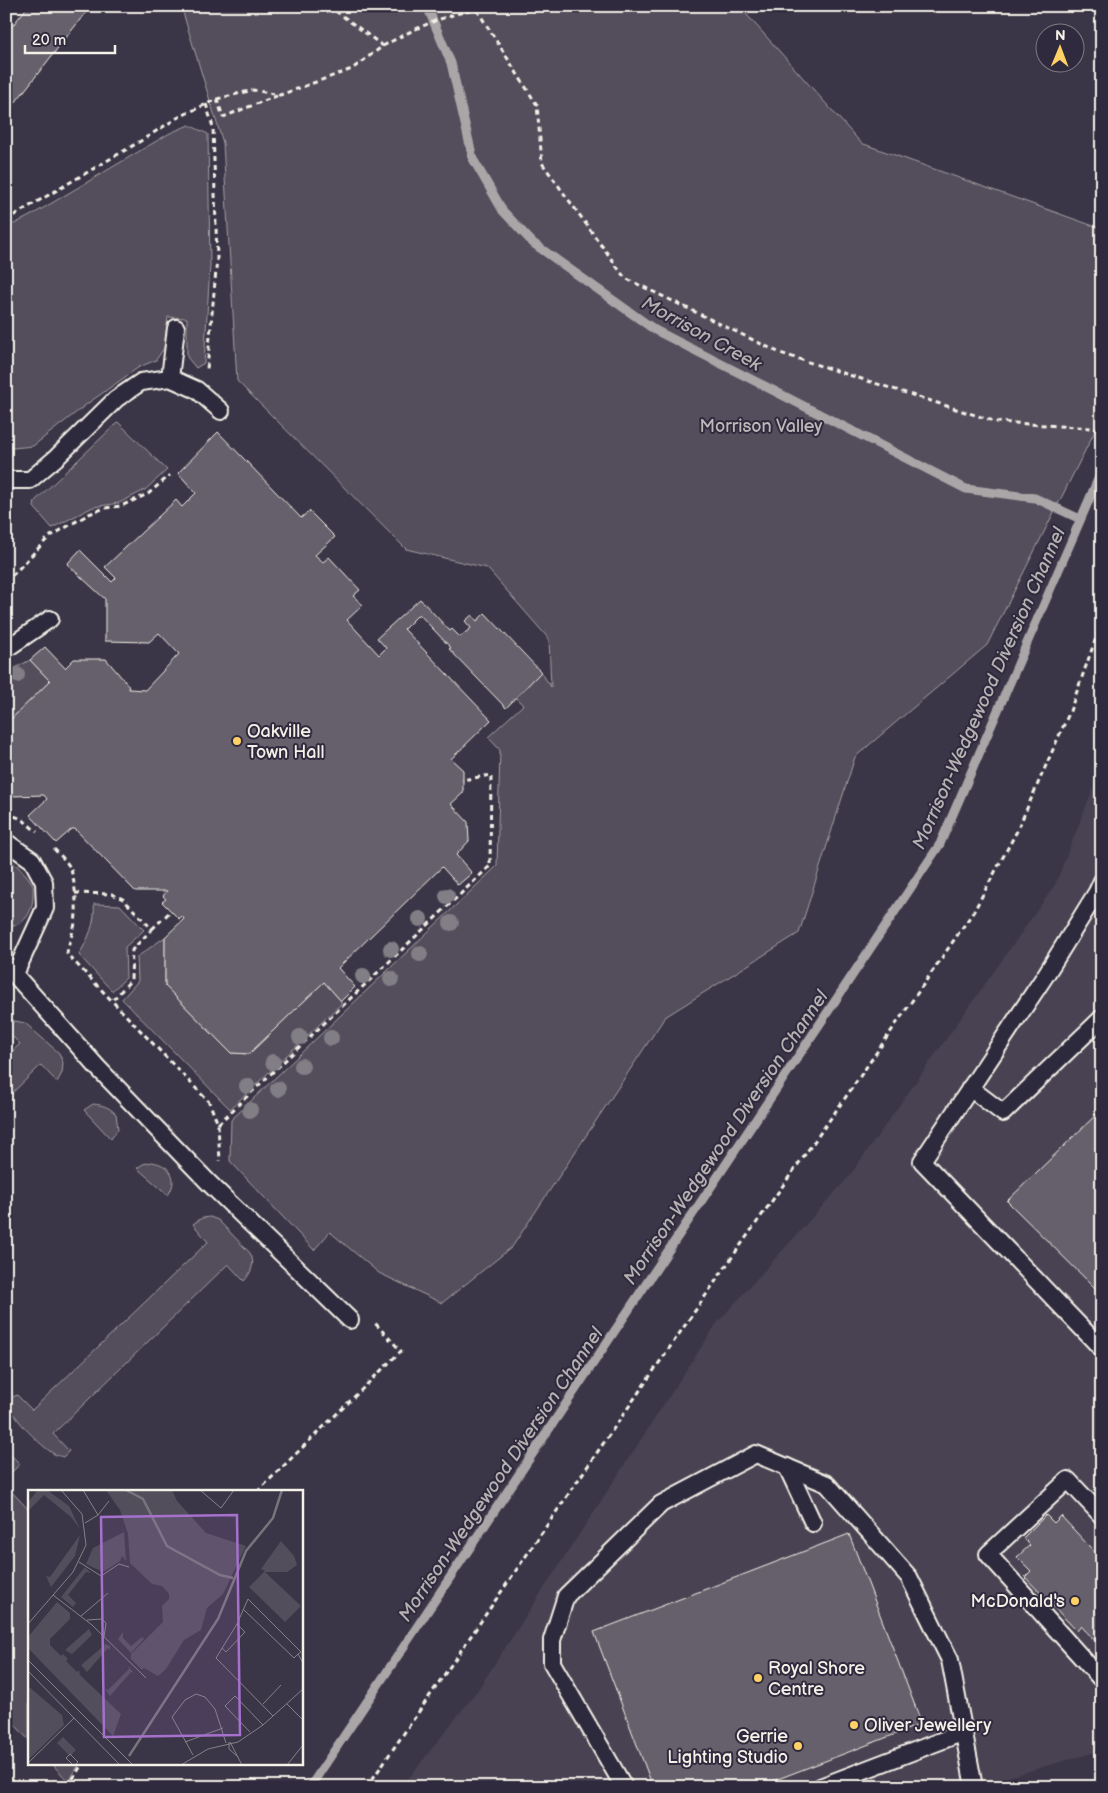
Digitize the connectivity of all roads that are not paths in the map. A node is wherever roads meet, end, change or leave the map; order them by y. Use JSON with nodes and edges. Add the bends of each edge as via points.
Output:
{"nodes":[{"id":1,"x":176,"y":328,"type":"dead end"},
{"id":2,"x":170,"y":378,"type":"junction"},
{"id":3,"x":221,"y":411,"type":"dead end"},
{"id":4,"x":6,"y":480,"type":"edge"},
{"id":5,"x":50,"y":619,"type":"dead end"},
{"id":6,"x":6,"y":649,"type":"edge"},
{"id":7,"x":6,"y":842,"type":"edge"},
{"id":8,"x":1100,"y":890,"type":"edge"},
{"id":9,"x":11,"y":970,"type":"edge"},
{"id":10,"x":1102,"y":1018,"type":"edge"},
{"id":11,"x":970,"y":1088,"type":"junction"},
{"id":12,"x":350,"y":1320,"type":"dead end"},
{"id":13,"x":1102,"y":1348,"type":"edge"},
{"id":14,"x":787,"y":1467,"type":"junction"},
{"id":15,"x":1102,"y":1516,"type":"edge"},
{"id":16,"x":814,"y":1523,"type":"dead end"},
{"id":17,"x":1102,"y":1680,"type":"edge"},
{"id":18,"x":964,"y":1732,"type":"junction"},
{"id":19,"x":624,"y":1787,"type":"edge"},
{"id":20,"x":820,"y":1787,"type":"edge"},
{"id":21,"x":974,"y":1787,"type":"edge"}],
"edges":[{"from":1,"to":2,"type":"lane"},
{"from":2,"to":3,"type":"lane","via":[[197,390]]},
{"from":2,"to":4,"type":"lane","via":[[141,382],[116,399],[30,480]]},
{"from":5,"to":6,"type":"lane"},
{"from":7,"to":9,"type":"lane","via":[[32,860],[44,882],[45,908]]},
{"from":8,"to":11,"type":"lane"},
{"from":9,"to":12,"type":"lane","via":[[98,1068],[210,1184]]},
{"from":10,"to":11,"type":"lane","via":[[1003,1113]]},
{"from":11,"to":13,"type":"lane","via":[[922,1161]]},
{"from":14,"to":16,"type":"lane"},
{"from":14,"to":18,"type":"lane","via":[[827,1484],[909,1577],[950,1660]]},
{"from":14,"to":19,"type":"lane","via":[[756,1454],[661,1504],[566,1596],[552,1640],[552,1663]]},
{"from":15,"to":17,"type":"lane","via":[[1068,1480],[988,1554]]},
{"from":18,"to":20,"type":"lane"},
{"from":18,"to":21,"type":"lane"}]}
